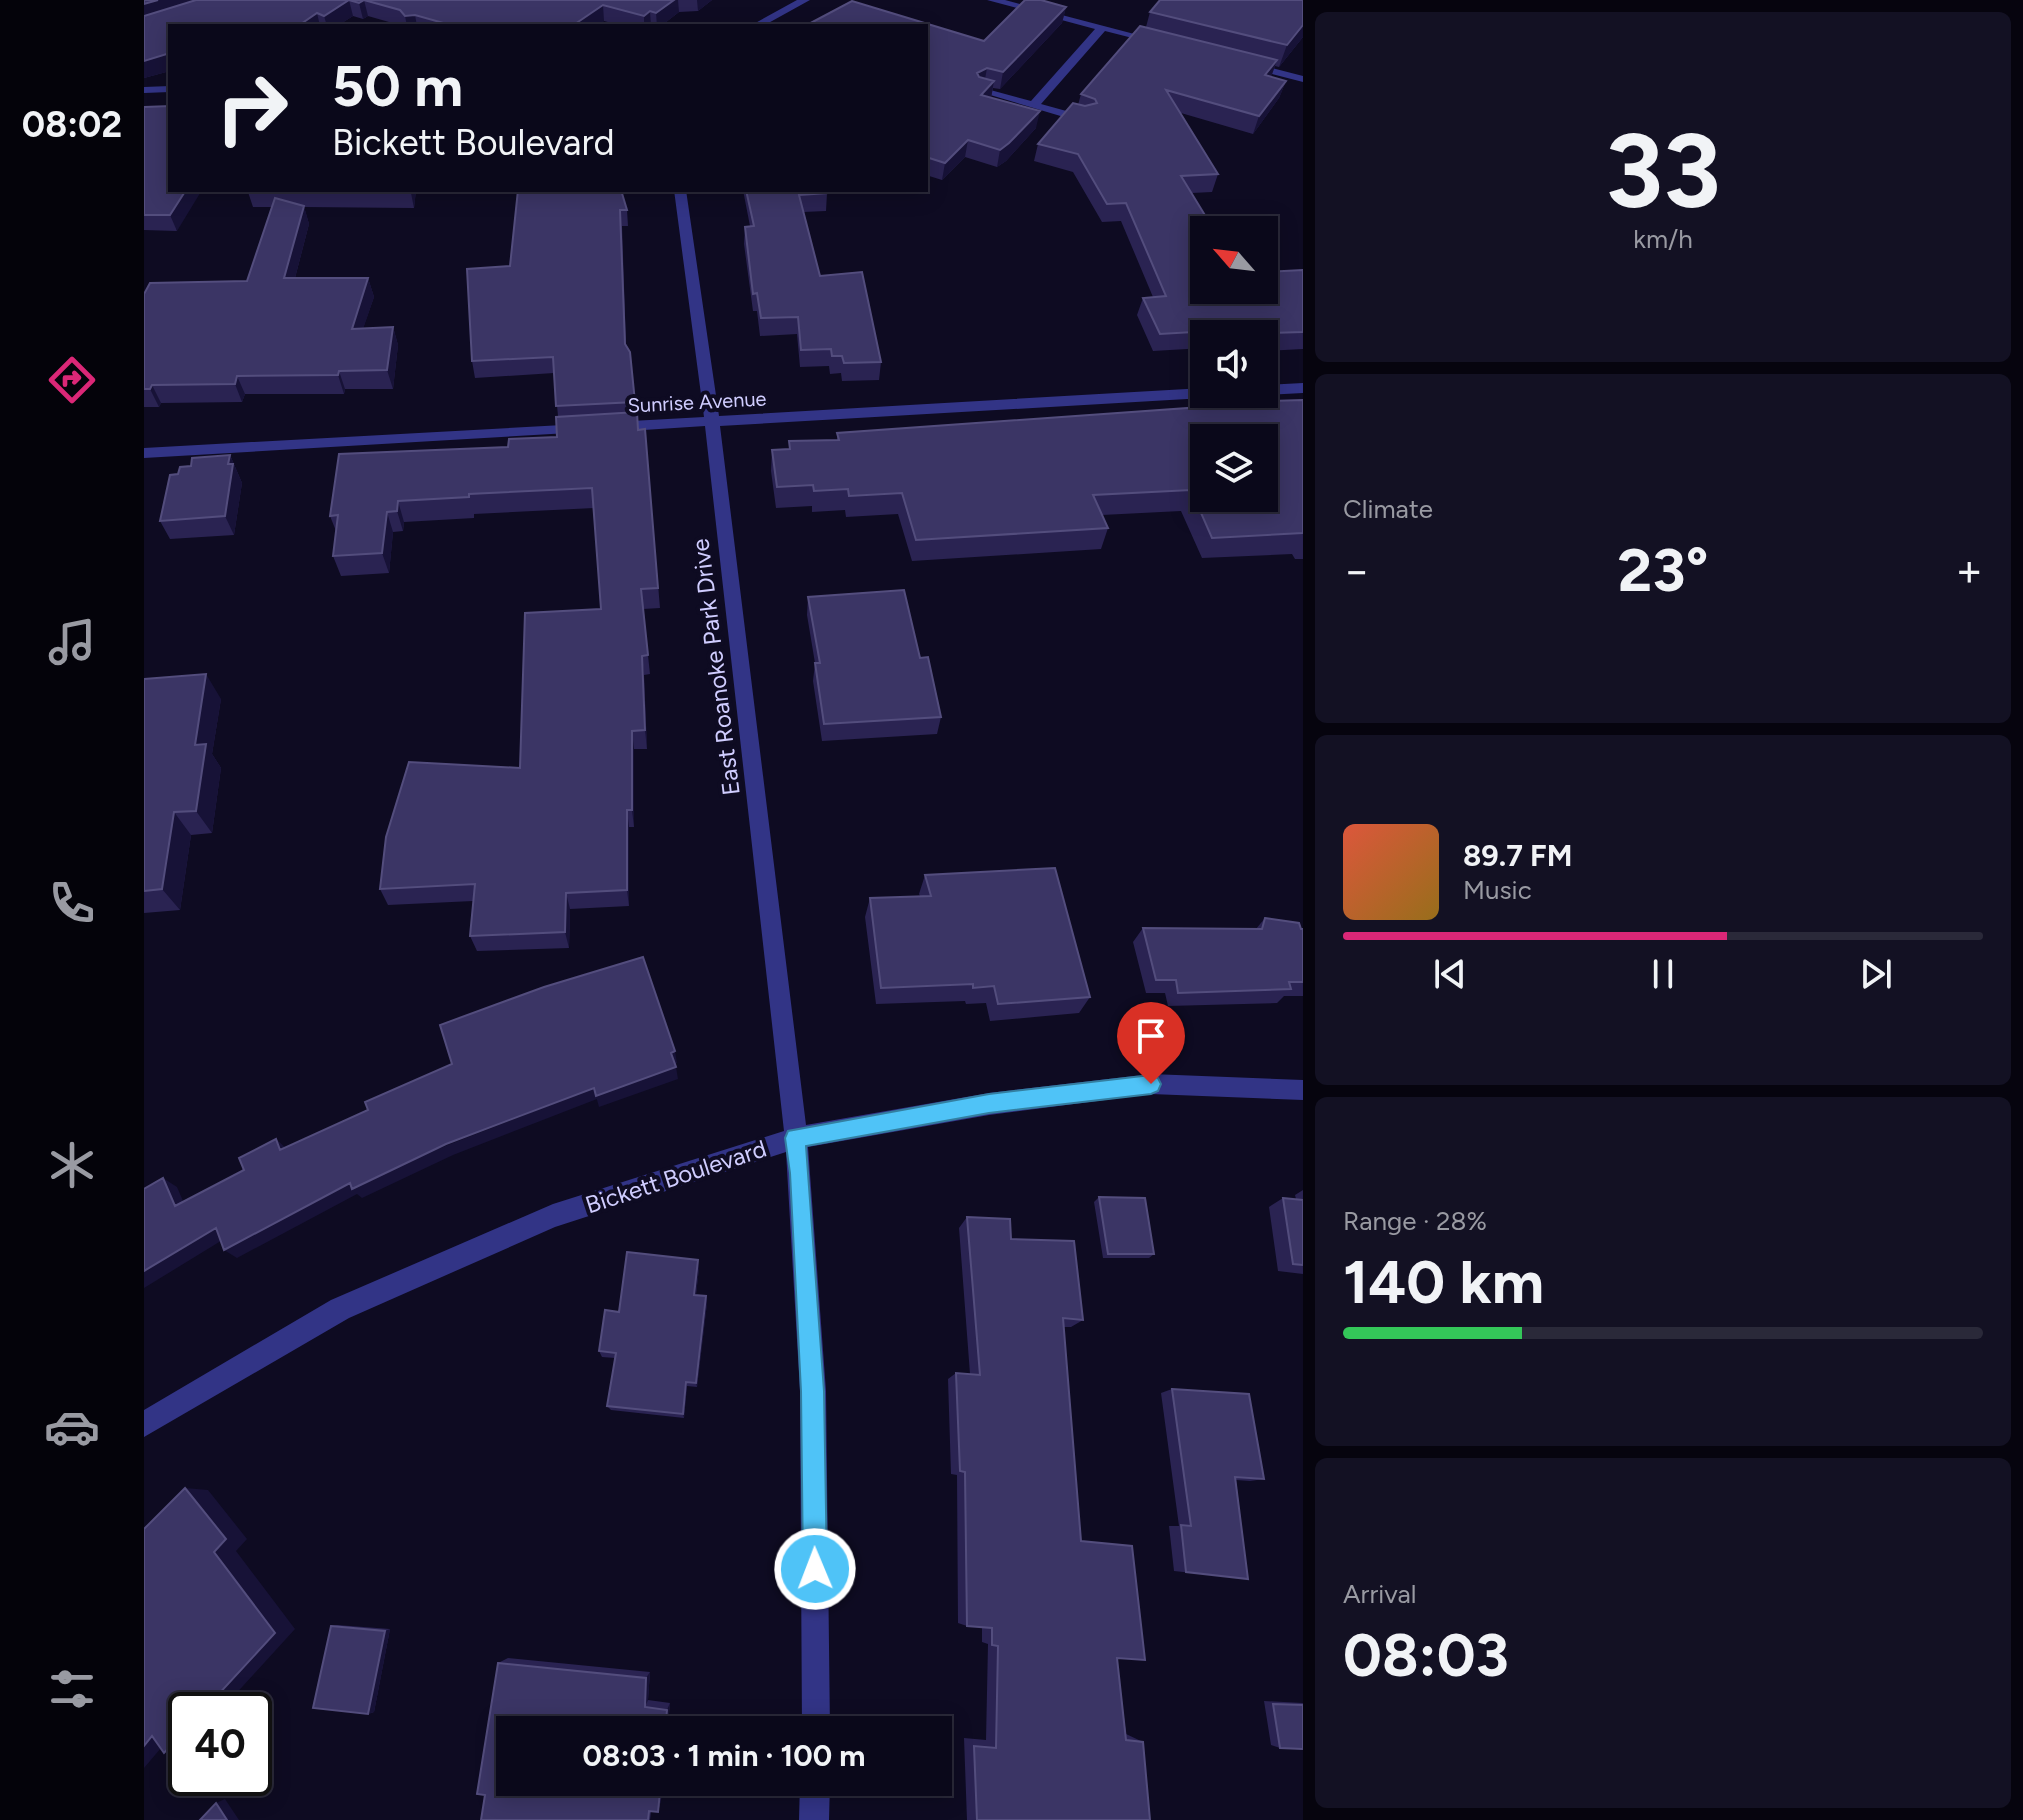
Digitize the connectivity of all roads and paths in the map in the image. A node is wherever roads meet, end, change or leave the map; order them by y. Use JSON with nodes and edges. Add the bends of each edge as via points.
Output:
{"nodes":[{"id":1,"x":805,"y":0,"type":"edge"},
{"id":2,"x":992,"y":0,"type":"edge"},
{"id":3,"x":759,"y":24,"type":"edge"},
{"id":4,"x":1102,"y":28,"type":"junction"},
{"id":5,"x":1164,"y":43,"type":"edge"},
{"id":6,"x":1241,"y":63,"type":"edge"},
{"id":7,"x":1303,"y":79,"type":"edge"},
{"id":8,"x":168,"y":89,"type":"edge"},
{"id":9,"x":144,"y":90,"type":"edge"},
{"id":10,"x":983,"y":91,"type":"edge"},
{"id":11,"x":1034,"y":105,"type":"junction"},
{"id":12,"x":1084,"y":119,"type":"edge"},
{"id":13,"x":680,"y":192,"type":"edge"},
{"id":14,"x":1303,"y":388,"type":"edge"},
{"id":15,"x":1278,"y":389,"type":"edge"},
{"id":16,"x":1190,"y":394,"type":"edge"},
{"id":17,"x":712,"y":422,"type":"junction"},
{"id":18,"x":144,"y":453,"type":"edge"},
{"id":19,"x":1303,"y":1090,"type":"edge"},
{"id":20,"x":795,"y":1138,"type":"junction"},
{"id":21,"x":144,"y":1424,"type":"edge"},
{"id":22,"x":816,"y":1716,"type":"edge"},
{"id":23,"x":815,"y":1796,"type":"edge"},
{"id":24,"x":814,"y":1820,"type":"edge"}],
"edges":[{"from":1,"to":3,"type":"street"},
{"from":2,"to":4,"type":"street"},
{"from":4,"to":5,"type":"street"},
{"from":4,"to":11,"type":"street"},
{"from":6,"to":7,"type":"street"},
{"from":8,"to":9,"type":"street"},
{"from":10,"to":11,"type":"street"},
{"from":11,"to":12,"type":"street"},
{"from":13,"to":17,"type":"street","name":"East Roanoke Park Drive"},
{"from":14,"to":15,"type":"street"},
{"from":16,"to":17,"type":"street","name":"Sunrise Avenue"},
{"from":17,"to":18,"type":"street","name":"Sunrise Avenue"},
{"from":17,"to":20,"type":"street","name":"East Roanoke Park Drive"},
{"from":19,"to":20,"type":"street","name":"Bickett Boulevard","via":[[1151,1084],[989,1104]]},
{"from":20,"to":21,"type":"street","name":"Bickett Boulevard","via":[[553,1216],[340,1309]]},
{"from":20,"to":22,"type":"street","name":"East Roanoke Park Drive","via":[[813,1391]]},
{"from":23,"to":24,"type":"street"}]}
